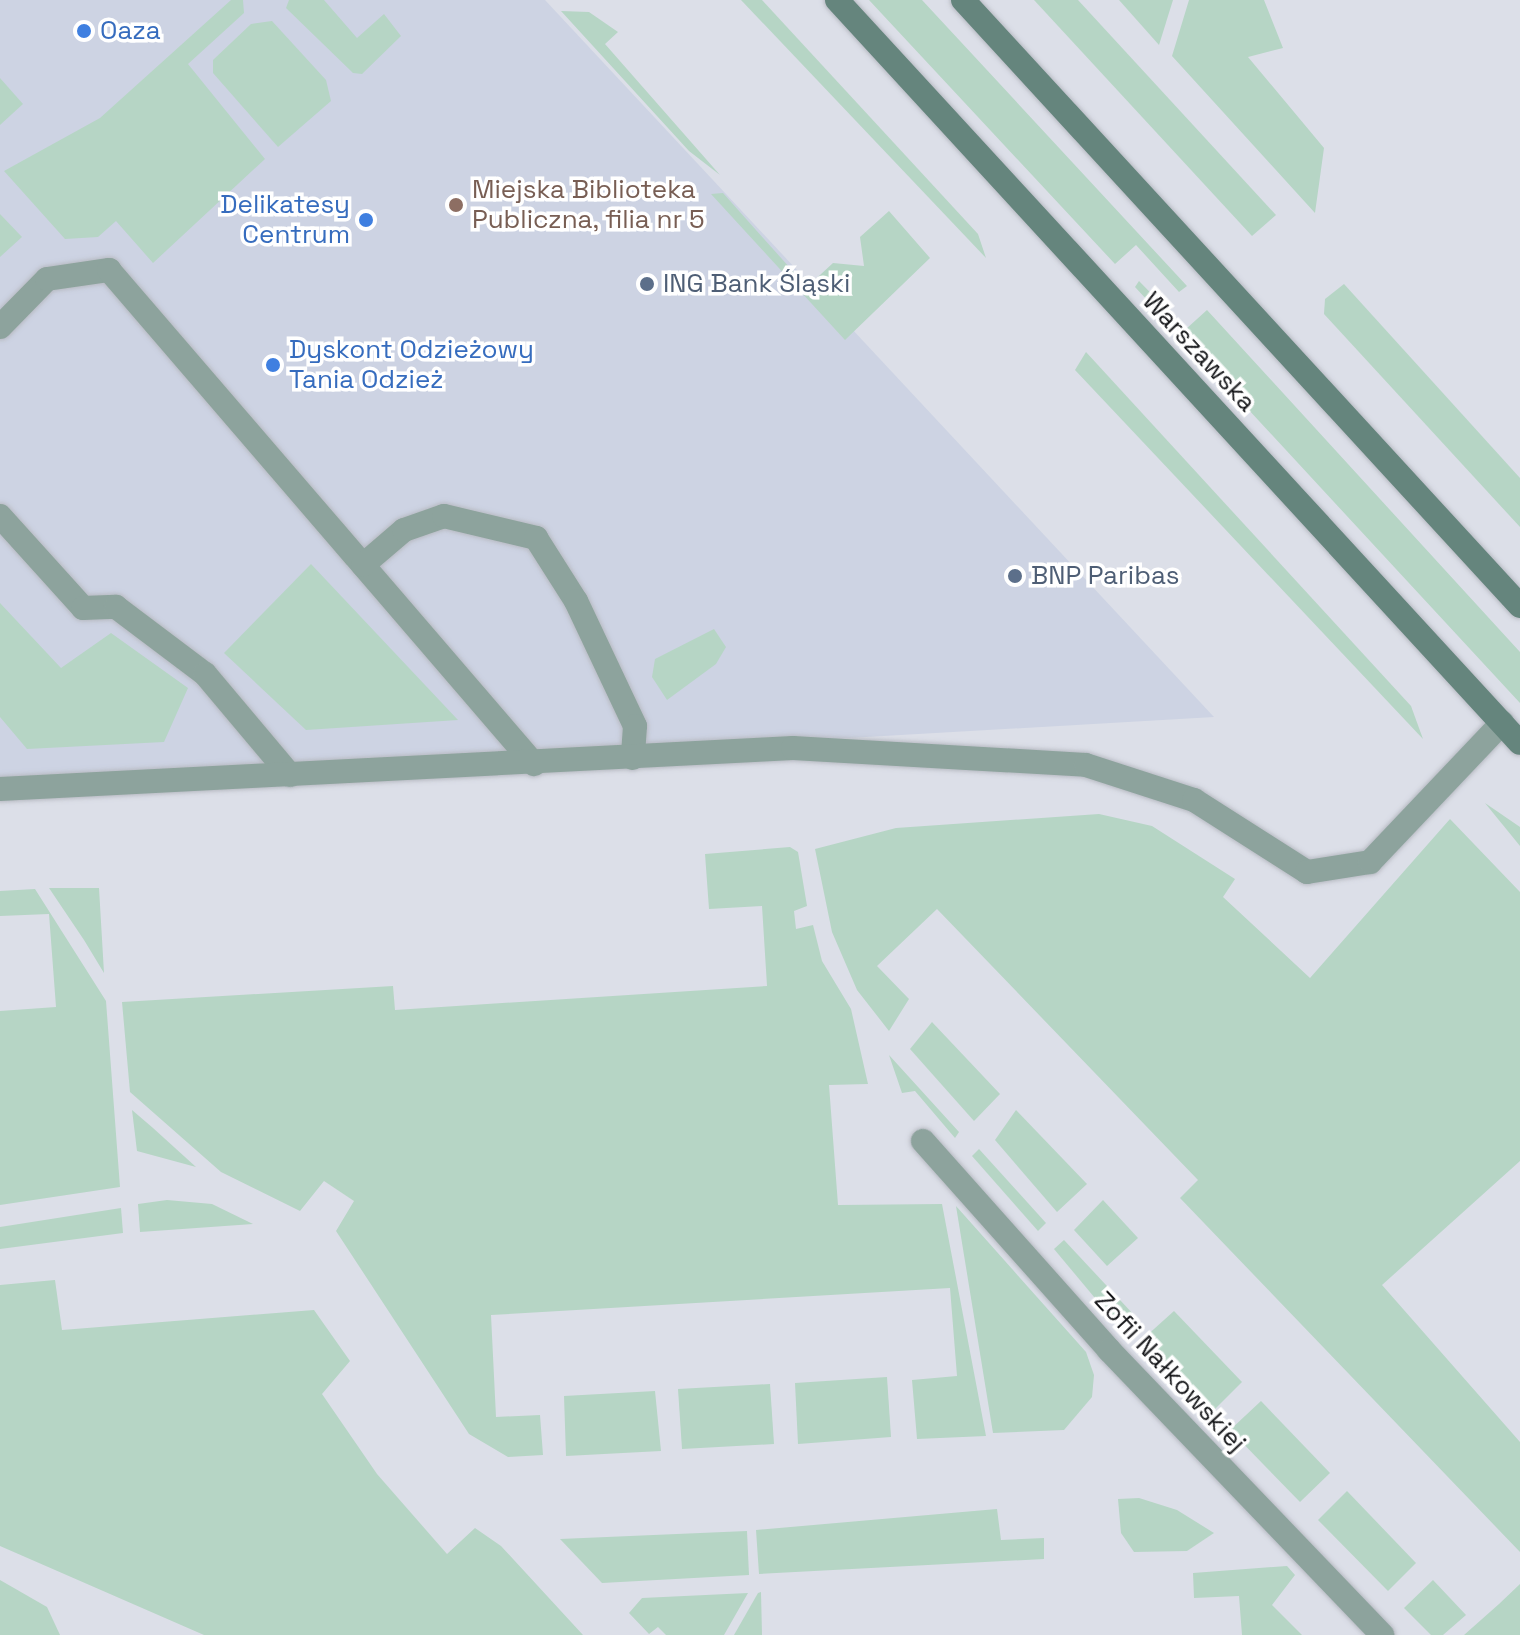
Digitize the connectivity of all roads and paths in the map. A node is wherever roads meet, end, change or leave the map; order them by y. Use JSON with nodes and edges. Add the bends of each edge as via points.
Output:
{"nodes":[{"id":1,"x":837,"y":0,"type":"edge"},
{"id":2,"x":963,"y":0,"type":"edge"},
{"id":3,"x":0,"y":327,"type":"edge"},
{"id":4,"x":0,"y":516,"type":"edge"},
{"id":5,"x":363,"y":565,"type":"junction"},
{"id":6,"x":1520,"y":606,"type":"edge"},
{"id":7,"x":1502,"y":723,"type":"junction"},
{"id":8,"x":1520,"y":743,"type":"edge"},
{"id":9,"x":633,"y":758,"type":"junction"},
{"id":10,"x":534,"y":764,"type":"junction"},
{"id":11,"x":290,"y":775,"type":"junction"},
{"id":12,"x":0,"y":789,"type":"edge"},
{"id":13,"x":923,"y":1141,"type":"dead end"},
{"id":14,"x":1382,"y":1635,"type":"edge"}],
"edges":[{"from":1,"to":7,"type":"main road","name":"Warszawska"},
{"from":2,"to":6,"type":"main road"},
{"from":3,"to":5,"type":"street","via":[[47,279],[109,270]]},
{"from":4,"to":11,"type":"street","via":[[83,608],[116,607],[205,674]]},
{"from":5,"to":9,"type":"street","via":[[404,530],[444,516],[536,538],[576,601],[635,726]]},
{"from":5,"to":10,"type":"street"},
{"from":7,"to":8,"type":"main road","name":"Warszawska"},
{"from":7,"to":9,"type":"street","via":[[1370,862],[1307,872],[1194,800],[1086,765],[793,748]]},
{"from":9,"to":10,"type":"street"},
{"from":10,"to":11,"type":"street"},
{"from":11,"to":12,"type":"street"},
{"from":13,"to":14,"type":"street","name":"Zofii Nałkowskiej","via":[[1109,1350]]}]}
